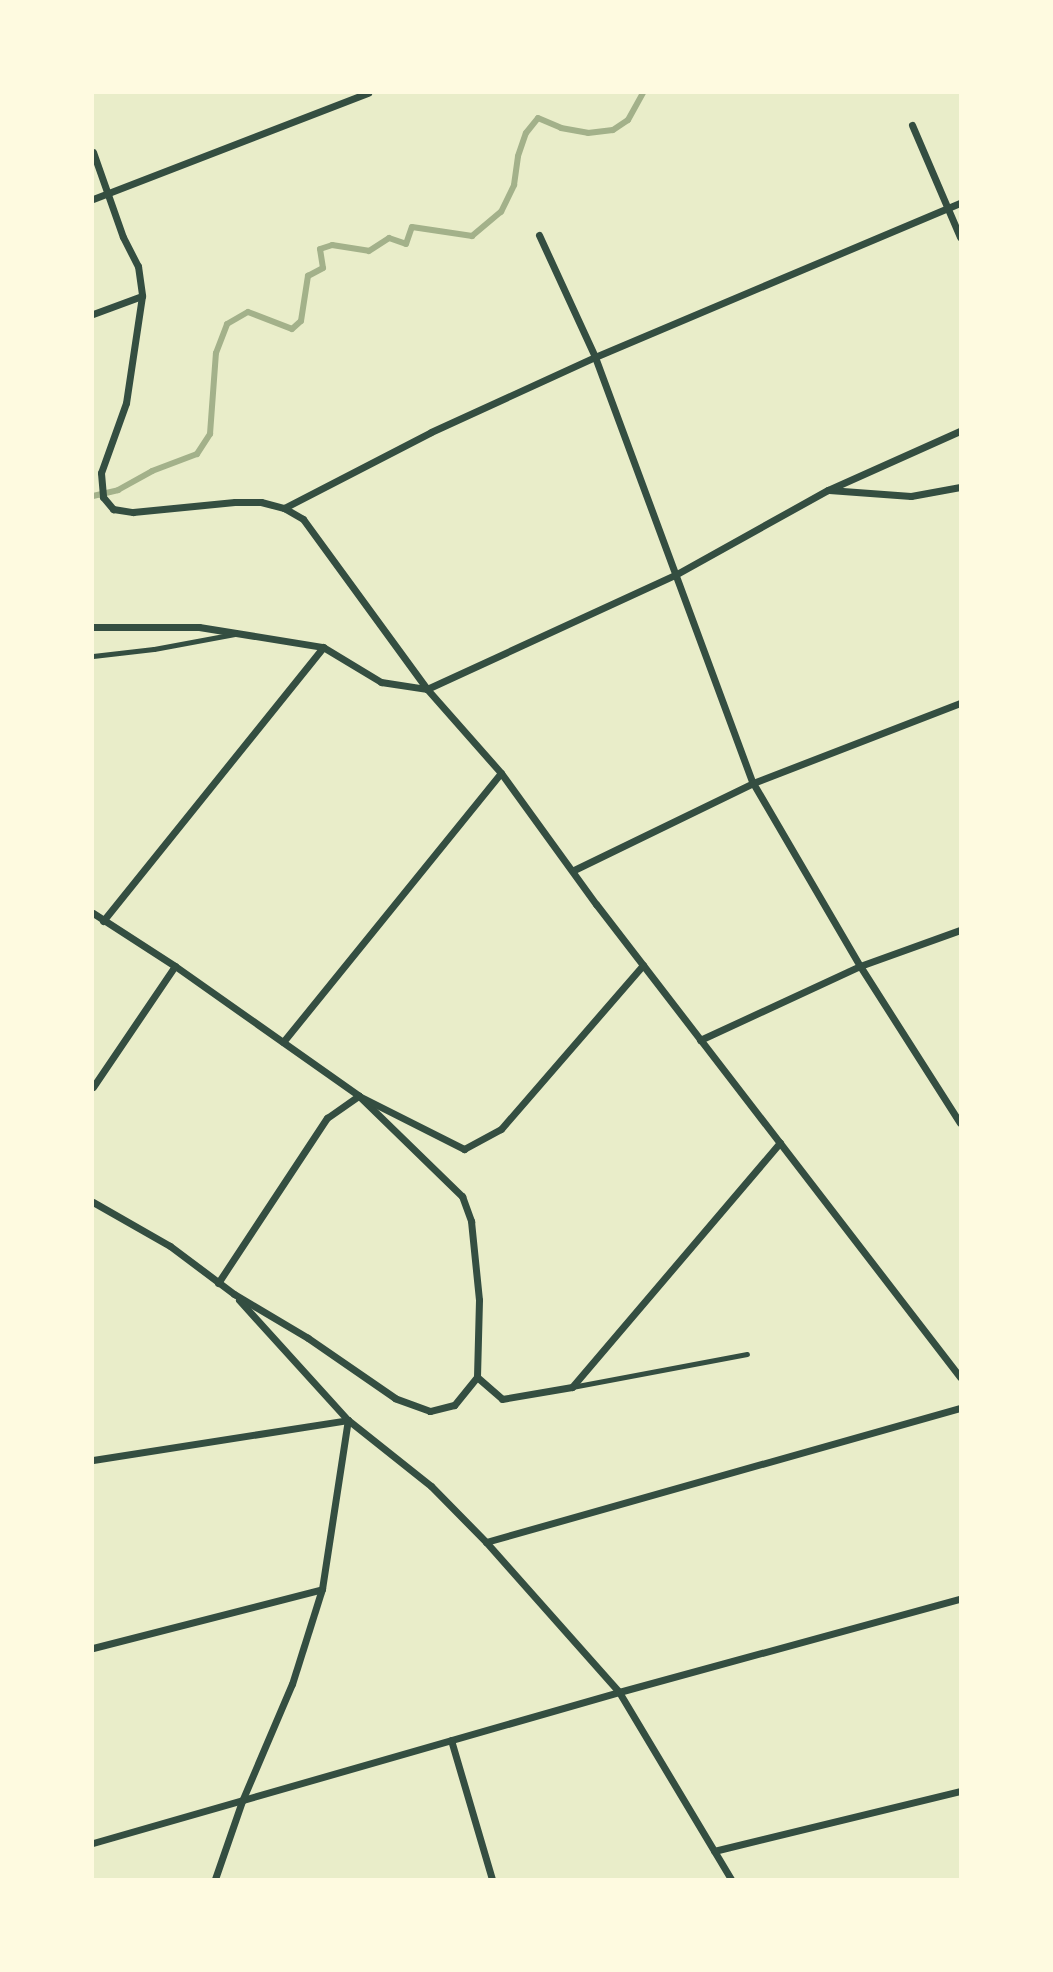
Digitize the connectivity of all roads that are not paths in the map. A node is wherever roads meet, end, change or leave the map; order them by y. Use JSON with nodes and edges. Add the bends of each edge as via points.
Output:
{"nodes":[{"id":1,"x":368,"y":93,"type":"edge"},
{"id":2,"x":912,"y":125,"type":"dead end"},
{"id":3,"x":93,"y":152,"type":"edge"},
{"id":4,"x":108,"y":193,"type":"junction"},
{"id":5,"x":93,"y":199,"type":"edge"},
{"id":6,"x":960,"y":203,"type":"edge"},
{"id":7,"x":948,"y":208,"type":"junction"},
{"id":8,"x":539,"y":235,"type":"dead end"},
{"id":9,"x":960,"y":237,"type":"edge"},
{"id":10,"x":142,"y":296,"type":"junction"},
{"id":11,"x":93,"y":314,"type":"edge"},
{"id":12,"x":595,"y":357,"type":"junction"},
{"id":13,"x":960,"y":431,"type":"edge"},
{"id":14,"x":960,"y":487,"type":"edge"},
{"id":15,"x":828,"y":490,"type":"junction"},
{"id":16,"x":284,"y":508,"type":"junction"},
{"id":17,"x":675,"y":575,"type":"junction"},
{"id":18,"x":93,"y":627,"type":"edge"},
{"id":19,"x":239,"y":634,"type":"junction"},
{"id":20,"x":323,"y":647,"type":"junction"},
{"id":21,"x":93,"y":656,"type":"edge"},
{"id":22,"x":427,"y":689,"type":"junction"},
{"id":23,"x":960,"y":703,"type":"edge"},
{"id":24,"x":501,"y":773,"type":"junction"},
{"id":25,"x":753,"y":783,"type":"junction"},
{"id":26,"x":574,"y":870,"type":"junction"},
{"id":27,"x":93,"y":914,"type":"edge"},
{"id":28,"x":103,"y":921,"type":"junction"},
{"id":29,"x":960,"y":930,"type":"edge"},
{"id":30,"x":643,"y":965,"type":"junction"},
{"id":31,"x":175,"y":966,"type":"junction"},
{"id":32,"x":860,"y":966,"type":"junction"},
{"id":33,"x":700,"y":1040,"type":"junction"},
{"id":34,"x":283,"y":1042,"type":"junction"},
{"id":35,"x":93,"y":1087,"type":"edge"},
{"id":36,"x":359,"y":1096,"type":"junction"},
{"id":37,"x":960,"y":1123,"type":"edge"},
{"id":38,"x":780,"y":1143,"type":"junction"},
{"id":39,"x":93,"y":1202,"type":"edge"},
{"id":40,"x":218,"y":1283,"type":"junction"},
{"id":41,"x":234,"y":1294,"type":"junction"},
{"id":42,"x":747,"y":1353,"type":"dead end"},
{"id":43,"x":477,"y":1377,"type":"junction"},
{"id":44,"x":960,"y":1377,"type":"edge"},
{"id":45,"x":572,"y":1387,"type":"junction"},
{"id":46,"x":960,"y":1408,"type":"edge"},
{"id":47,"x":348,"y":1420,"type":"junction"},
{"id":48,"x":93,"y":1460,"type":"edge"},
{"id":49,"x":486,"y":1542,"type":"junction"},
{"id":50,"x":322,"y":1589,"type":"junction"},
{"id":51,"x":960,"y":1598,"type":"edge"},
{"id":52,"x":93,"y":1648,"type":"edge"},
{"id":53,"x":619,"y":1692,"type":"junction"},
{"id":54,"x":451,"y":1740,"type":"junction"},
{"id":55,"x":960,"y":1791,"type":"edge"},
{"id":56,"x":242,"y":1801,"type":"junction"},
{"id":57,"x":93,"y":1843,"type":"edge"},
{"id":58,"x":714,"y":1851,"type":"junction"},
{"id":59,"x":215,"y":1879,"type":"edge"},
{"id":60,"x":492,"y":1879,"type":"edge"},
{"id":61,"x":730,"y":1879,"type":"edge"}],
"edges":[{"from":1,"to":4,"type":"street"},
{"from":2,"to":7,"type":"street"},
{"from":3,"to":4,"type":"street"},
{"from":4,"to":5,"type":"street"},
{"from":4,"to":10,"type":"street","via":[[138,266]]},
{"from":6,"to":7,"type":"street"},
{"from":7,"to":9,"type":"street"},
{"from":7,"to":12,"type":"street"},
{"from":8,"to":12,"type":"street"},
{"from":10,"to":11,"type":"street"},
{"from":10,"to":16,"type":"street","via":[[126,403],[101,473],[103,497],[113,509],[133,512],[235,502]]},
{"from":12,"to":16,"type":"street","via":[[431,432]]},
{"from":12,"to":17,"type":"street"},
{"from":13,"to":15,"type":"street"},
{"from":14,"to":15,"type":"street","via":[[911,496]]},
{"from":15,"to":17,"type":"street"},
{"from":16,"to":22,"type":"street","via":[[303,519]]},
{"from":17,"to":22,"type":"street"},
{"from":17,"to":25,"type":"street"},
{"from":18,"to":19,"type":"street","via":[[199,627]]},
{"from":19,"to":20,"type":"street"},
{"from":19,"to":21,"type":"lane"},
{"from":20,"to":22,"type":"street","via":[[381,682]]},
{"from":20,"to":28,"type":"street"},
{"from":22,"to":24,"type":"street"},
{"from":23,"to":25,"type":"street"},
{"from":24,"to":26,"type":"street"},
{"from":24,"to":34,"type":"street"},
{"from":25,"to":26,"type":"street"},
{"from":25,"to":32,"type":"street"},
{"from":26,"to":30,"type":"street"},
{"from":27,"to":28,"type":"street"},
{"from":28,"to":31,"type":"street"},
{"from":29,"to":32,"type":"street"},
{"from":30,"to":33,"type":"street"},
{"from":30,"to":36,"type":"street","via":[[501,1129],[464,1149]]},
{"from":31,"to":34,"type":"street"},
{"from":31,"to":35,"type":"street"},
{"from":32,"to":33,"type":"street"},
{"from":32,"to":37,"type":"street"},
{"from":33,"to":38,"type":"street"},
{"from":34,"to":36,"type":"street"},
{"from":36,"to":40,"type":"street","via":[[327,1118]]},
{"from":36,"to":43,"type":"street","via":[[462,1196],[471,1221],[479,1300]]},
{"from":38,"to":44,"type":"street"},
{"from":38,"to":45,"type":"street"},
{"from":39,"to":40,"type":"street","via":[[170,1246]]},
{"from":40,"to":41,"type":"street"},
{"from":41,"to":43,"type":"street","via":[[395,1398],[430,1411],[454,1405]]},
{"from":41,"to":47,"type":"street"},
{"from":42,"to":45,"type":"lane"},
{"from":43,"to":45,"type":"street","via":[[502,1399]]},
{"from":46,"to":49,"type":"street"},
{"from":47,"to":48,"type":"street"},
{"from":47,"to":49,"type":"street","via":[[431,1486]]},
{"from":47,"to":50,"type":"street"},
{"from":49,"to":53,"type":"street"},
{"from":50,"to":52,"type":"street"},
{"from":50,"to":56,"type":"street","via":[[292,1684]]},
{"from":51,"to":53,"type":"street"},
{"from":53,"to":54,"type":"street"},
{"from":53,"to":58,"type":"street"},
{"from":54,"to":56,"type":"street"},
{"from":54,"to":60,"type":"street"},
{"from":55,"to":58,"type":"street"},
{"from":56,"to":57,"type":"street"},
{"from":56,"to":59,"type":"street"},
{"from":58,"to":61,"type":"street"}]}
